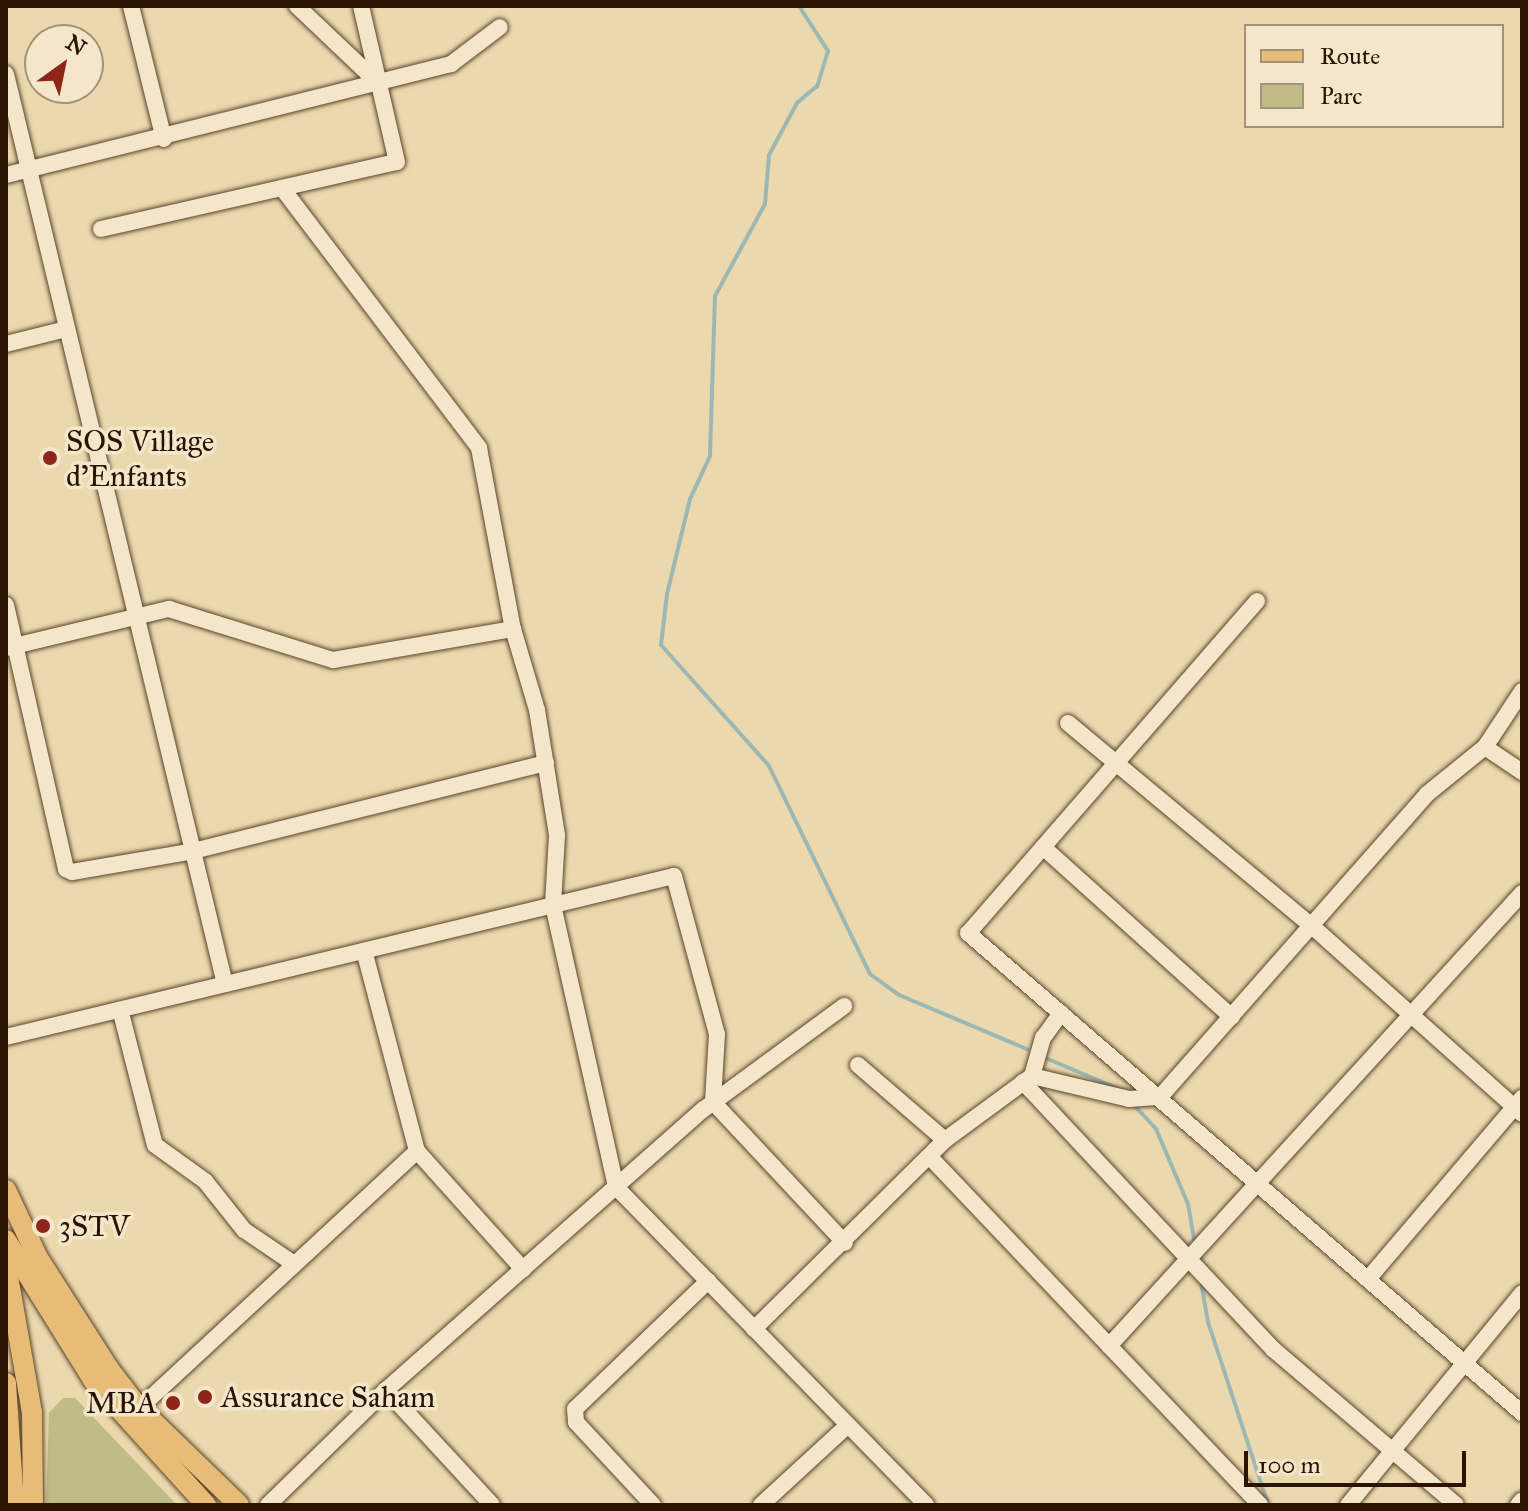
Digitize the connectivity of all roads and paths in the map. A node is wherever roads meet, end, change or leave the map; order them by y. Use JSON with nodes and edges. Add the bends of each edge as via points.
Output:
{"nodes":[{"id":1,"x":131,"y":6,"type":"edge"},
{"id":2,"x":297,"y":6,"type":"edge"},
{"id":3,"x":361,"y":6,"type":"edge"},
{"id":4,"x":500,"y":27,"type":"dead end"},
{"id":5,"x":6,"y":74,"type":"edge"},
{"id":6,"x":379,"y":84,"type":"junction"},
{"id":7,"x":164,"y":139,"type":"junction"},
{"id":8,"x":29,"y":170,"type":"junction"},
{"id":9,"x":6,"y":175,"type":"edge"},
{"id":10,"x":282,"y":188,"type":"junction"},
{"id":11,"x":101,"y":229,"type":"dead end"},
{"id":12,"x":66,"y":329,"type":"junction"},
{"id":13,"x":6,"y":344,"type":"edge"},
{"id":14,"x":1257,"y":601,"type":"dead end"},
{"id":15,"x":6,"y":605,"type":"edge"},
{"id":16,"x":136,"y":616,"type":"junction"},
{"id":17,"x":513,"y":629,"type":"junction"},
{"id":18,"x":11,"y":647,"type":"edge"},
{"id":19,"x":1522,"y":691,"type":"edge"},
{"id":20,"x":1068,"y":723,"type":"dead end"},
{"id":21,"x":1485,"y":747,"type":"junction"},
{"id":22,"x":1118,"y":761,"type":"junction"},
{"id":23,"x":546,"y":763,"type":"junction"},
{"id":24,"x":1522,"y":772,"type":"edge"},
{"id":25,"x":1043,"y":847,"type":"junction"},
{"id":26,"x":189,"y":852,"type":"junction"},
{"id":27,"x":1522,"y":893,"type":"edge"},
{"id":28,"x":553,"y":905,"type":"junction"},
{"id":29,"x":1313,"y":927,"type":"junction"},
{"id":30,"x":364,"y":951,"type":"junction"},
{"id":31,"x":225,"y":984,"type":"junction"},
{"id":32,"x":844,"y":1006,"type":"dead end"},
{"id":33,"x":121,"y":1013,"type":"junction"},
{"id":34,"x":1061,"y":1013,"type":"junction"},
{"id":35,"x":1410,"y":1016,"type":"junction"},
{"id":36,"x":1232,"y":1017,"type":"junction"},
{"id":37,"x":6,"y":1037,"type":"edge"},
{"id":38,"x":858,"y":1065,"type":"dead end"},
{"id":39,"x":1028,"y":1079,"type":"junction"},
{"id":40,"x":1160,"y":1097,"type":"junction"},
{"id":41,"x":713,"y":1102,"type":"junction"},
{"id":42,"x":1519,"y":1107,"type":"edge"},
{"id":43,"x":945,"y":1140,"type":"junction"},
{"id":44,"x":417,"y":1151,"type":"junction"},
{"id":45,"x":930,"y":1157,"type":"junction"},
{"id":46,"x":1258,"y":1183,"type":"junction"},
{"id":47,"x":616,"y":1187,"type":"junction"},
{"id":48,"x":6,"y":1190,"type":"edge"},
{"id":49,"x":6,"y":1240,"type":"edge"},
{"id":50,"x":845,"y":1243,"type":"junction"},
{"id":51,"x":1189,"y":1259,"type":"junction"},
{"id":52,"x":294,"y":1264,"type":"junction"},
{"id":53,"x":6,"y":1265,"type":"edge"},
{"id":54,"x":523,"y":1269,"type":"junction"},
{"id":55,"x":1368,"y":1279,"type":"junction"},
{"id":56,"x":708,"y":1281,"type":"junction"},
{"id":57,"x":1522,"y":1293,"type":"edge"},
{"id":58,"x":754,"y":1329,"type":"junction"},
{"id":59,"x":1109,"y":1346,"type":"junction"},
{"id":60,"x":1465,"y":1363,"type":"junction"},
{"id":61,"x":6,"y":1383,"type":"edge"},
{"id":62,"x":386,"y":1390,"type":"junction"},
{"id":63,"x":1522,"y":1413,"type":"edge"},
{"id":64,"x":132,"y":1415,"type":"junction"},
{"id":65,"x":848,"y":1425,"type":"junction"},
{"id":66,"x":1393,"y":1451,"type":"junction"},
{"id":67,"x":14,"y":1505,"type":"edge"},
{"id":68,"x":33,"y":1505,"type":"edge"},
{"id":69,"x":206,"y":1505,"type":"edge"},
{"id":70,"x":239,"y":1505,"type":"edge"},
{"id":71,"x":268,"y":1505,"type":"edge"},
{"id":72,"x":492,"y":1505,"type":"edge"},
{"id":73,"x":653,"y":1505,"type":"edge"},
{"id":74,"x":761,"y":1505,"type":"edge"},
{"id":75,"x":926,"y":1505,"type":"edge"},
{"id":76,"x":1260,"y":1505,"type":"edge"},
{"id":77,"x":1348,"y":1505,"type":"edge"},
{"id":78,"x":1456,"y":1505,"type":"edge"}],
"edges":[{"from":1,"to":7,"type":"street"},
{"from":2,"to":6,"type":"street"},
{"from":3,"to":6,"type":"street"},
{"from":4,"to":6,"type":"street","via":[[451,64]]},
{"from":5,"to":8,"type":"street"},
{"from":6,"to":7,"type":"street"},
{"from":6,"to":10,"type":"street","via":[[397,162]]},
{"from":7,"to":8,"type":"street"},
{"from":8,"to":9,"type":"street"},
{"from":8,"to":12,"type":"street"},
{"from":10,"to":11,"type":"street"},
{"from":10,"to":17,"type":"street","via":[[479,448]]},
{"from":12,"to":13,"type":"street"},
{"from":12,"to":16,"type":"street"},
{"from":14,"to":22,"type":"street"},
{"from":15,"to":18,"type":"street"},
{"from":16,"to":17,"type":"street","via":[[169,609],[333,660]]},
{"from":16,"to":18,"type":"street"},
{"from":16,"to":26,"type":"street"},
{"from":17,"to":23,"type":"street"},
{"from":18,"to":26,"type":"street","via":[[66,869],[79,874]]},
{"from":19,"to":21,"type":"street"},
{"from":20,"to":22,"type":"street"},
{"from":21,"to":24,"type":"street"},
{"from":21,"to":29,"type":"street","via":[[1427,794]]},
{"from":22,"to":25,"type":"street"},
{"from":22,"to":29,"type":"street"},
{"from":23,"to":26,"type":"street"},
{"from":23,"to":28,"type":"street","via":[[557,835]]},
{"from":25,"to":34,"type":"street","via":[[968,933]]},
{"from":25,"to":36,"type":"street"},
{"from":26,"to":31,"type":"street"},
{"from":27,"to":35,"type":"street"},
{"from":28,"to":30,"type":"street"},
{"from":28,"to":41,"type":"street","via":[[674,876],[717,1034]]},
{"from":28,"to":47,"type":"street"},
{"from":29,"to":35,"type":"street"},
{"from":29,"to":36,"type":"street"},
{"from":30,"to":31,"type":"street"},
{"from":30,"to":44,"type":"street"},
{"from":31,"to":33,"type":"street"},
{"from":32,"to":41,"type":"street"},
{"from":33,"to":37,"type":"street"},
{"from":33,"to":52,"type":"street","via":[[155,1145],[205,1181],[244,1230]]},
{"from":34,"to":39,"type":"street","via":[[1043,1038]]},
{"from":34,"to":40,"type":"street"},
{"from":35,"to":42,"type":"street"},
{"from":35,"to":46,"type":"street"},
{"from":36,"to":40,"type":"street"},
{"from":38,"to":43,"type":"street"},
{"from":39,"to":40,"type":"street","via":[[1129,1099]]},
{"from":39,"to":43,"type":"street"},
{"from":39,"to":51,"type":"street"},
{"from":40,"to":46,"type":"street"},
{"from":41,"to":47,"type":"street"},
{"from":41,"to":50,"type":"street"},
{"from":42,"to":55,"type":"street"},
{"from":43,"to":45,"type":"street"},
{"from":44,"to":52,"type":"street"},
{"from":44,"to":54,"type":"street"},
{"from":45,"to":50,"type":"street"},
{"from":45,"to":59,"type":"street"},
{"from":46,"to":51,"type":"street"},
{"from":46,"to":55,"type":"street"},
{"from":47,"to":54,"type":"street"},
{"from":47,"to":56,"type":"street"},
{"from":48,"to":64,"type":"main road","via":[[38,1258]]},
{"from":49,"to":64,"type":"main road","via":[[93,1380]]},
{"from":50,"to":58,"type":"street"},
{"from":51,"to":59,"type":"street"},
{"from":51,"to":66,"type":"street","via":[[1273,1349]]},
{"from":52,"to":64,"type":"street"},
{"from":53,"to":68,"type":"main road","via":[[32,1412]]},
{"from":54,"to":62,"type":"street"},
{"from":55,"to":60,"type":"street"},
{"from":56,"to":58,"type":"street"},
{"from":56,"to":73,"type":"street","via":[[575,1409],[576,1422]]},
{"from":57,"to":60,"type":"street"},
{"from":58,"to":65,"type":"street"},
{"from":59,"to":76,"type":"street"},
{"from":60,"to":63,"type":"street"},
{"from":60,"to":66,"type":"street"},
{"from":61,"to":67,"type":"main road"},
{"from":62,"to":71,"type":"street"},
{"from":62,"to":72,"type":"street"},
{"from":64,"to":69,"type":"main road"},
{"from":64,"to":70,"type":"main road"},
{"from":65,"to":74,"type":"street"},
{"from":65,"to":75,"type":"street"},
{"from":66,"to":77,"type":"street"},
{"from":66,"to":78,"type":"street"}]}
